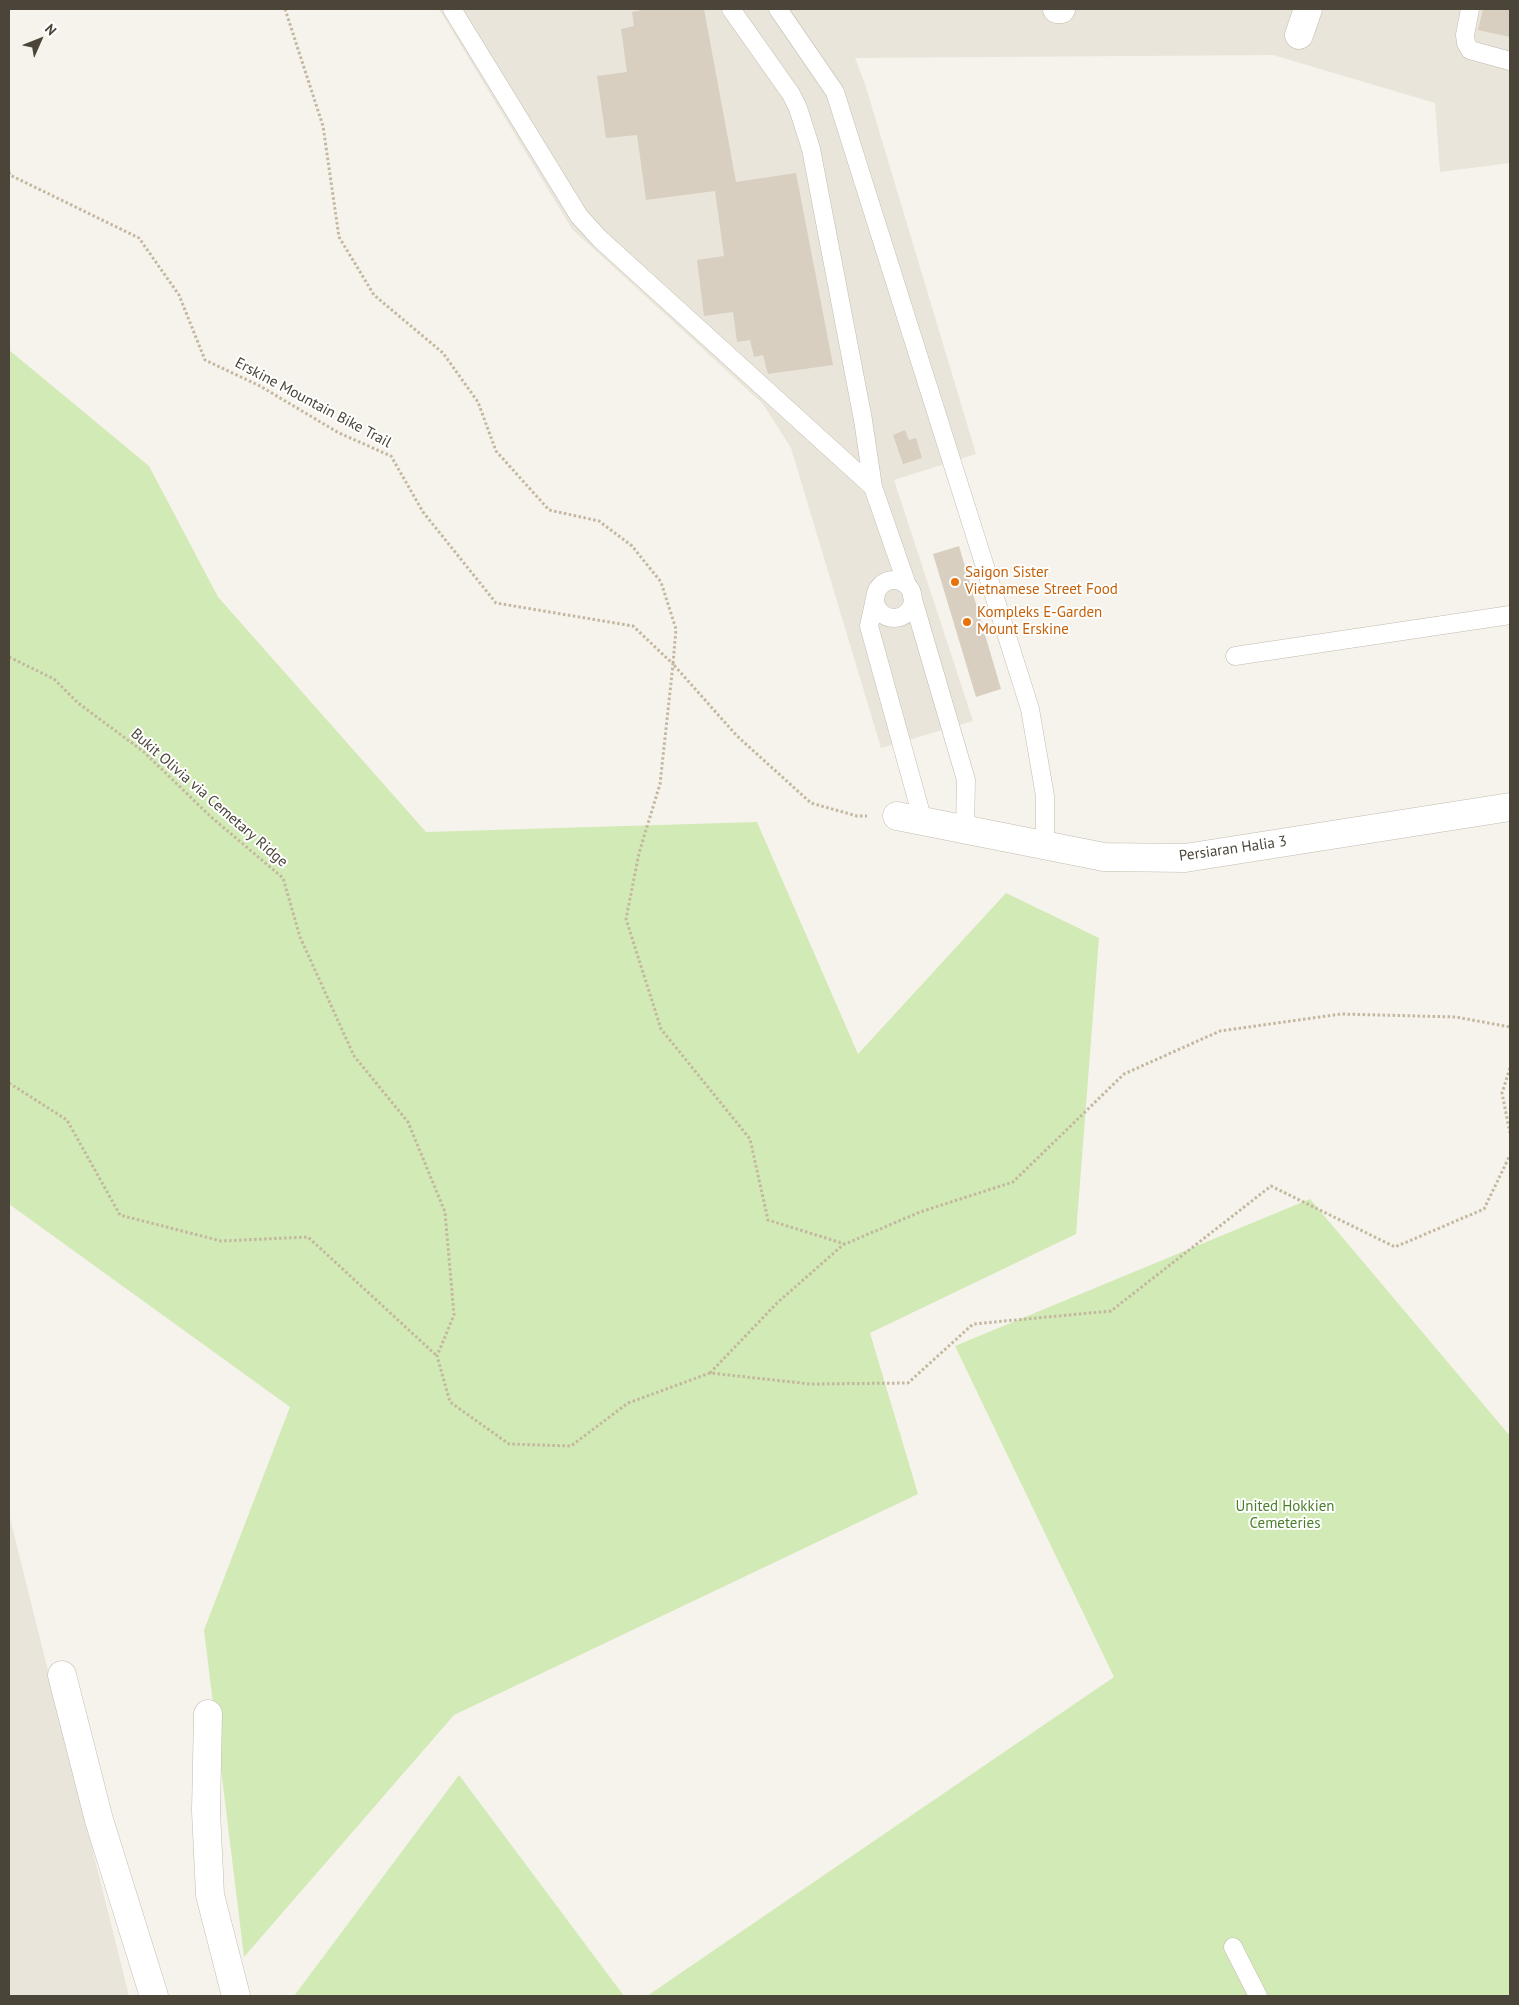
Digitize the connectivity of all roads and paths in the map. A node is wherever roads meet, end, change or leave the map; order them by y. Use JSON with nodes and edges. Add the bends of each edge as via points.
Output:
{"nodes":[{"id":1,"x":285,"y":9,"type":"edge"},
{"id":2,"x":452,"y":9,"type":"edge"},
{"id":3,"x":731,"y":9,"type":"edge"},
{"id":4,"x":778,"y":9,"type":"edge"},
{"id":5,"x":1308,"y":9,"type":"edge"},
{"id":6,"x":1470,"y":9,"type":"edge"},
{"id":7,"x":1300,"y":36,"type":"dead end"},
{"id":8,"x":1510,"y":61,"type":"edge"},
{"id":9,"x":9,"y":172,"type":"edge"},
{"id":10,"x":873,"y":487,"type":"junction"},
{"id":11,"x":910,"y":590,"type":"junction"},
{"id":12,"x":876,"y":594,"type":"junction"},
{"id":13,"x":1510,"y":615,"type":"edge"},
{"id":14,"x":1235,"y":656,"type":"dead end"},
{"id":15,"x":9,"y":657,"type":"edge"},
{"id":16,"x":673,"y":664,"type":"junction"},
{"id":17,"x":1510,"y":807,"type":"edge"},
{"id":18,"x":897,"y":816,"type":"joint"},
{"id":19,"x":923,"y":821,"type":"junction"},
{"id":20,"x":965,"y":830,"type":"junction"},
{"id":21,"x":1045,"y":845,"type":"junction"},
{"id":22,"x":1510,"y":1027,"type":"edge"},
{"id":23,"x":1510,"y":1068,"type":"edge"},
{"id":24,"x":9,"y":1083,"type":"edge"},
{"id":25,"x":1510,"y":1133,"type":"edge"},
{"id":26,"x":1510,"y":1155,"type":"edge"},
{"id":27,"x":845,"y":1244,"type":"junction"},
{"id":28,"x":437,"y":1356,"type":"junction"},
{"id":29,"x":710,"y":1373,"type":"junction"},
{"id":30,"x":62,"y":1675,"type":"dead end"},
{"id":31,"x":208,"y":1714,"type":"dead end"},
{"id":32,"x":1233,"y":1947,"type":"dead end"},
{"id":33,"x":154,"y":1996,"type":"edge"},
{"id":34,"x":236,"y":1996,"type":"edge"},
{"id":35,"x":1258,"y":1996,"type":"edge"}],
"edges":[{"from":1,"to":16,"type":"path","via":[[323,126],[339,237],[374,295],[443,353],[478,402],[496,451],[513,472],[549,510],[599,521],[632,546],[661,582],[676,629]]},
{"from":2,"to":10,"type":"lane","via":[[579,216],[600,239]]},
{"from":3,"to":10,"type":"lane","via":[[791,94],[808,140],[863,420]]},
{"from":4,"to":21,"type":"lane","via":[[828,80],[838,101],[1030,708],[1045,796]]},
{"from":5,"to":7,"type":"street"},
{"from":6,"to":8,"type":"lane","via":[[1465,35],[1470,50]]},
{"from":9,"to":16,"type":"path","name":"Erskine Mountain Bike Trail","via":[[140,238],[179,295],[205,360],[260,386],[339,433],[391,456],[423,512],[496,603],[634,626]]},
{"from":10,"to":11,"type":"lane"},
{"from":11,"to":12,"type":"lane","via":[[895,580],[888,580]]},
{"from":11,"to":12,"type":"lane","via":[[911,608],[896,618],[880,611]]},
{"from":11,"to":20,"type":"lane","via":[[966,780]]},
{"from":12,"to":19,"type":"lane","via":[[869,626]]},
{"from":13,"to":14,"type":"lane"},
{"from":15,"to":28,"type":"path","name":"Bukit Olivia via Cemetary Ridge","via":[[54,679],[78,702],[144,752],[210,816],[283,878],[300,937],[354,1056],[408,1122],[445,1212],[454,1315]]},
{"from":16,"to":18,"type":"path","name":"Erskine Mountain Bike Trail","via":[[737,736],[811,803],[858,816]]},
{"from":16,"to":27,"type":"path","via":[[660,784],[639,853],[626,919],[662,1029],[750,1139],[768,1220]]},
{"from":17,"to":21,"type":"street","name":"Persiaran Halia 3","via":[[1185,858],[1104,857]]},
{"from":18,"to":19,"type":"street","name":"Persiaran Halia 3"},
{"from":19,"to":20,"type":"street","name":"Persiaran Halia 3"},
{"from":20,"to":21,"type":"street","name":"Persiaran Halia 3"},
{"from":22,"to":27,"type":"path","via":[[1456,1017],[1341,1014],[1220,1031],[1124,1074],[1013,1182],[920,1212]]},
{"from":23,"to":25,"type":"path","via":[[1502,1093]]},
{"from":24,"to":28,"type":"path","via":[[67,1120],[120,1214],[221,1240],[308,1237]]},
{"from":26,"to":29,"type":"path","via":[[1484,1209],[1394,1247],[1270,1186],[1111,1311],[973,1324],[908,1383],[810,1384]]},
{"from":27,"to":29,"type":"path","via":[[777,1303]]},
{"from":28,"to":29,"type":"path","via":[[450,1402],[509,1444],[571,1446],[628,1403]]},
{"from":30,"to":33,"type":"street","via":[[99,1820]]},
{"from":31,"to":34,"type":"street","via":[[206,1811],[210,1895]]},
{"from":32,"to":35,"type":"lane"}]}
